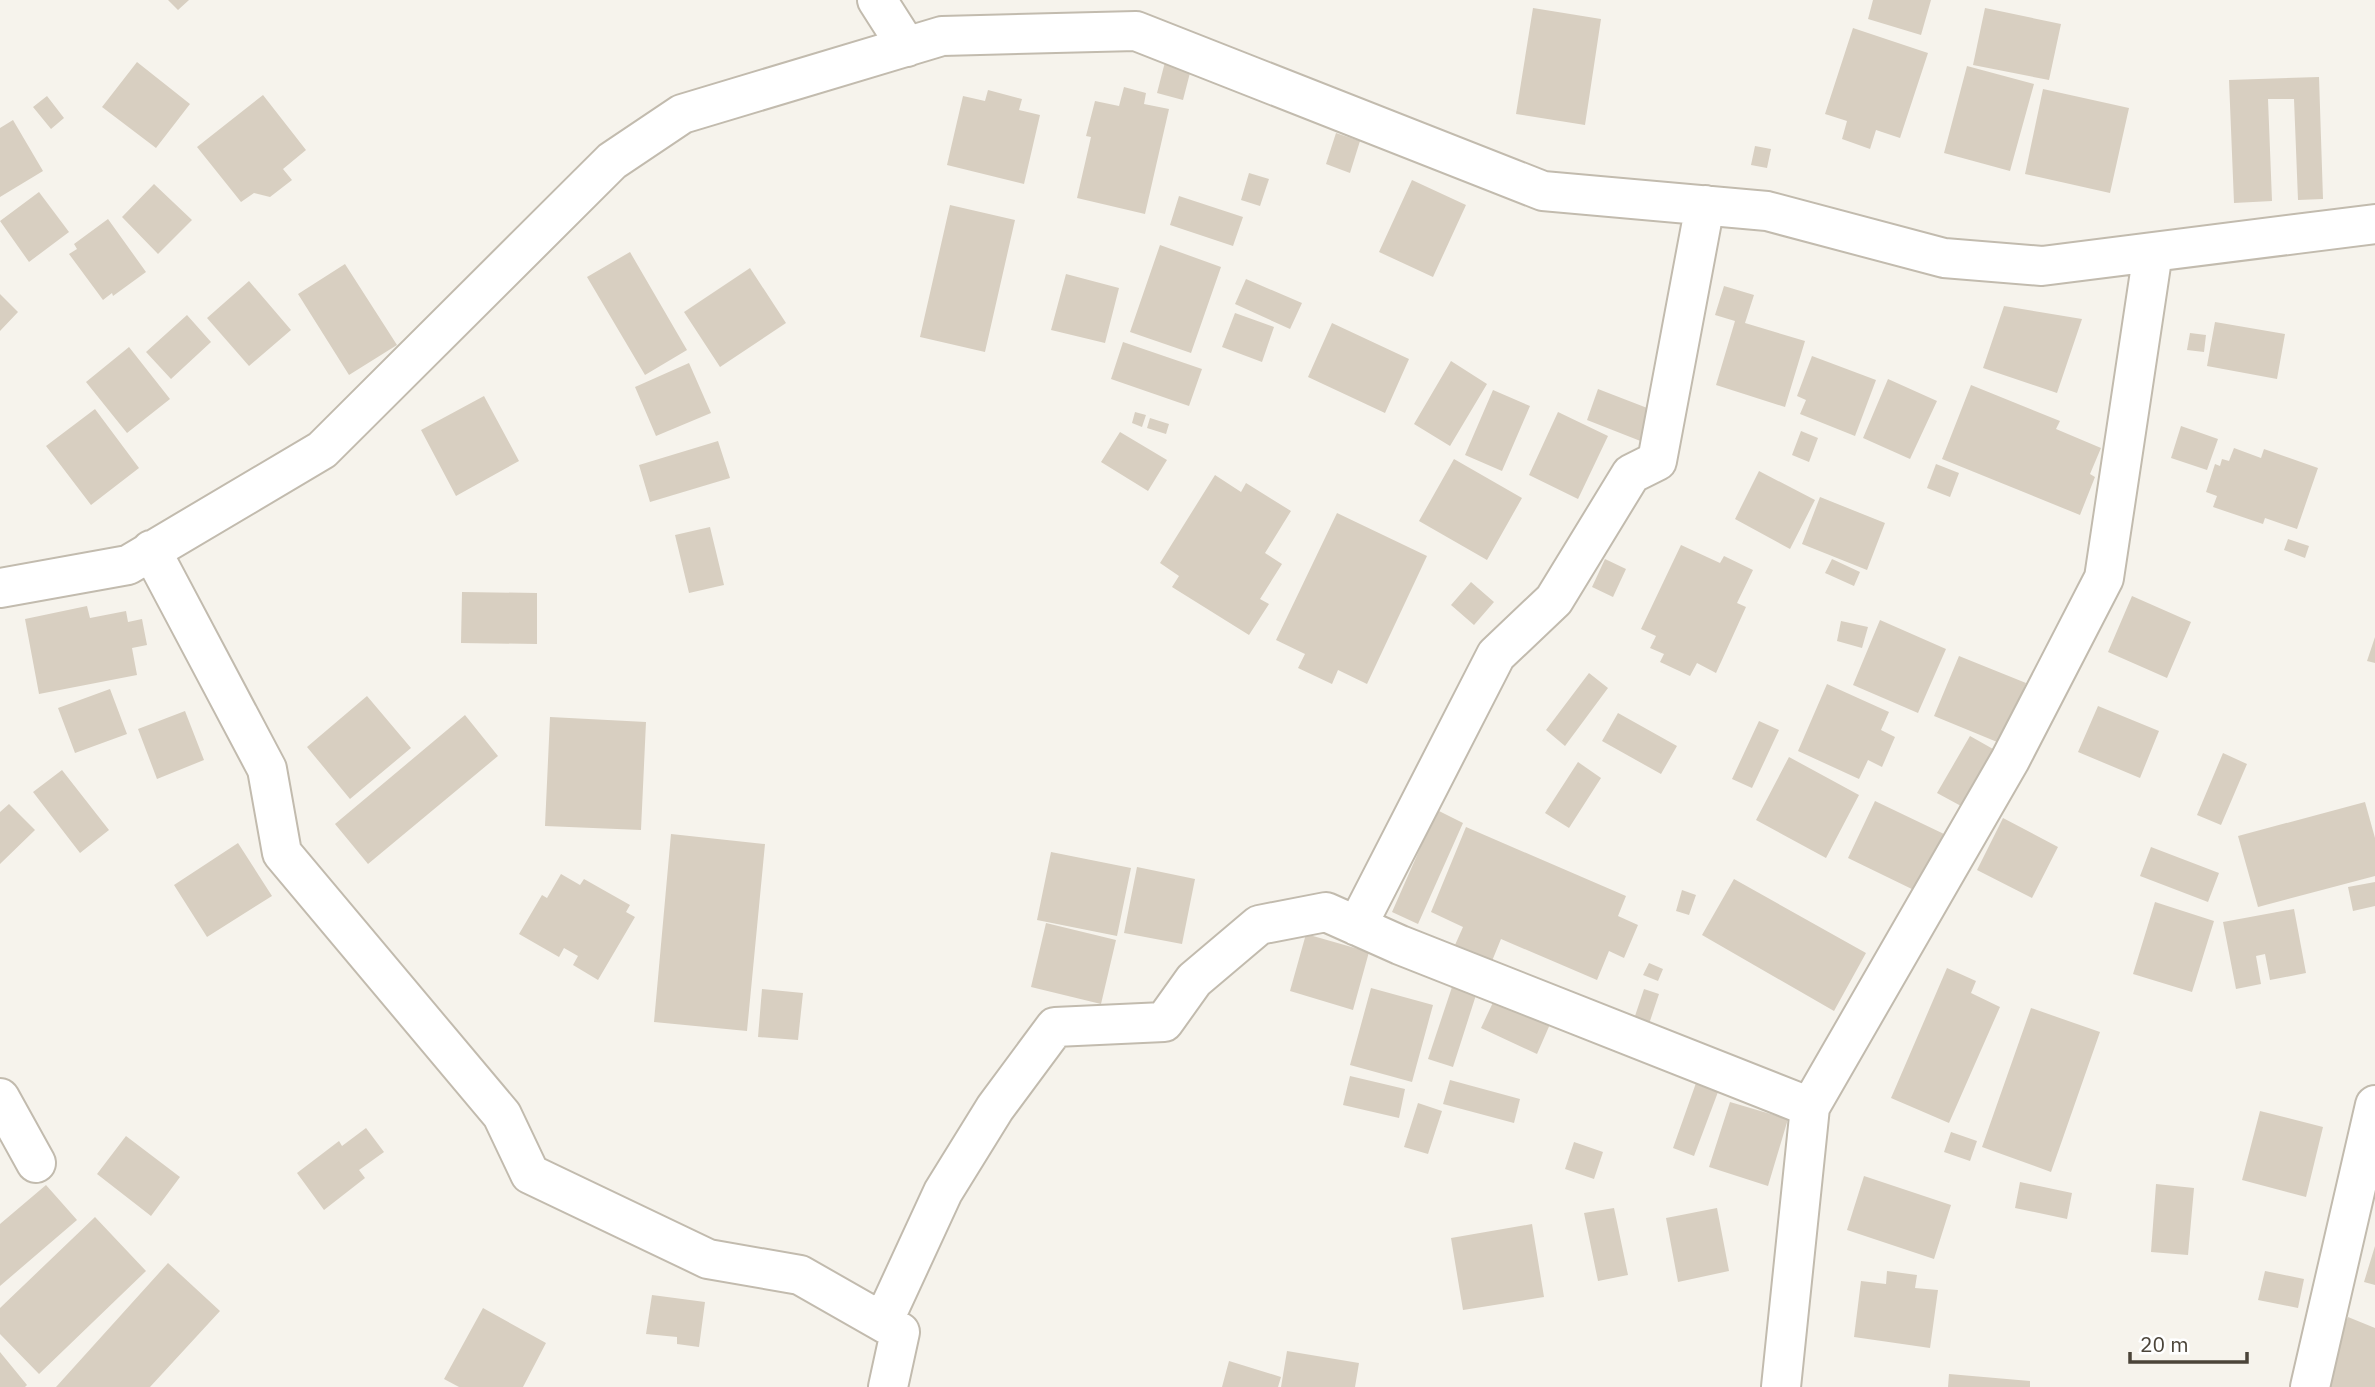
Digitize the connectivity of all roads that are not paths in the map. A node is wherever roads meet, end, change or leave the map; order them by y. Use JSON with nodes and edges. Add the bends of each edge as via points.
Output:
{"nodes":[{"id":1,"x":877,"y":0,"type":"edge"},
{"id":2,"x":906,"y":47,"type":"junction"},
{"id":3,"x":1705,"y":205,"type":"junction"},
{"id":4,"x":2375,"y":223,"type":"edge"},
{"id":5,"x":2153,"y":252,"type":"junction"},
{"id":6,"x":151,"y":550,"type":"junction"},
{"id":7,"x":0,"y":588,"type":"edge"},
{"id":8,"x":1357,"y":926,"type":"junction"},
{"id":9,"x":0,"y":1098,"type":"edge"},
{"id":10,"x":2375,"y":1105,"type":"edge"},
{"id":11,"x":1810,"y":1107,"type":"junction"},
{"id":12,"x":36,"y":1163,"type":"dead end"},
{"id":13,"x":883,"y":1322,"type":"junction"},
{"id":14,"x":888,"y":1387,"type":"edge"},
{"id":15,"x":1781,"y":1387,"type":"edge"},
{"id":16,"x":2310,"y":1387,"type":"edge"}],
"edges":[{"from":1,"to":2,"type":"street"},
{"from":2,"to":3,"type":"street","via":[[942,36],[1136,31],[1543,191]]},
{"from":2,"to":6,"type":"street","via":[[682,114],[612,162],[322,450]]},
{"from":3,"to":5,"type":"street","via":[[1767,211],[1944,258],[2042,266]]},
{"from":3,"to":8,"type":"street","via":[[1657,461],[1631,474],[1554,600],[1496,655]]},
{"from":4,"to":5,"type":"street"},
{"from":5,"to":11,"type":"street","via":[[2104,578],[2010,760]]},
{"from":6,"to":7,"type":"street","via":[[128,565]]},
{"from":6,"to":13,"type":"street","via":[[268,769],[282,853],[502,1115],[530,1174],[708,1259],[800,1275]]},
{"from":8,"to":11,"type":"street"},
{"from":8,"to":13,"type":"street","via":[[1326,912],[1259,925],[1194,981],[1164,1021],[1055,1027],[995,1108],[943,1192]]},
{"from":9,"to":12,"type":"street"},
{"from":10,"to":16,"type":"street"},
{"from":11,"to":15,"type":"street"},
{"from":13,"to":14,"type":"street","via":[[900,1332]]}]}
